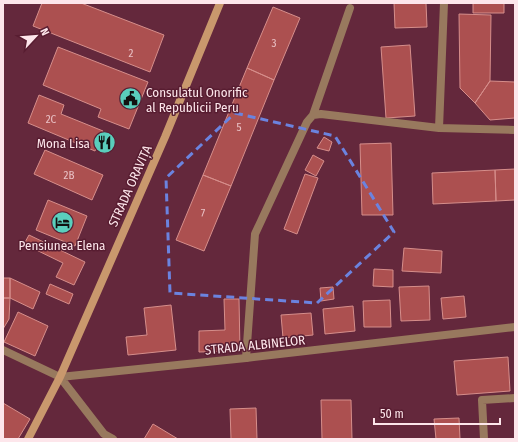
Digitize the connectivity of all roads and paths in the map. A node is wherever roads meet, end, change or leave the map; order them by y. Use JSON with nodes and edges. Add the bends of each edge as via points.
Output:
{"nodes":[{"id":1,"x":220,"y":3,"type":"edge"},
{"id":2,"x":444,"y":3,"type":"edge"},
{"id":3,"x":350,"y":8,"type":"dead end"},
{"id":4,"x":313,"y":115,"type":"junction"},
{"id":5,"x":439,"y":128,"type":"junction"},
{"id":6,"x":515,"y":130,"type":"edge"},
{"id":7,"x":515,"y":327,"type":"edge"},
{"id":8,"x":3,"y":350,"type":"edge"},
{"id":9,"x":246,"y":358,"type":"junction"},
{"id":10,"x":60,"y":377,"type":"junction"},
{"id":11,"x":515,"y":398,"type":"edge"},
{"id":12,"x":28,"y":439,"type":"edge"},
{"id":13,"x":114,"y":439,"type":"edge"},
{"id":14,"x":484,"y":439,"type":"edge"}],
"edges":[{"from":1,"to":10,"type":"main road","name":"STRADA ORAVIȚA","via":[[165,137]]},
{"from":2,"to":5,"type":"street"},
{"from":3,"to":4,"type":"street"},
{"from":4,"to":5,"type":"street"},
{"from":4,"to":9,"type":"street","via":[[307,122],[255,234]]},
{"from":5,"to":6,"type":"street"},
{"from":7,"to":9,"type":"street","name":"STRADA ALBINELOR"},
{"from":8,"to":10,"type":"street"},
{"from":9,"to":10,"type":"street","name":"STRADA ALBINELOR"},
{"from":10,"to":12,"type":"main road","name":"STRADA ORAVIȚA"},
{"from":10,"to":13,"type":"street","via":[[104,434]]},
{"from":11,"to":14,"type":"street","via":[[482,400]]}]}
